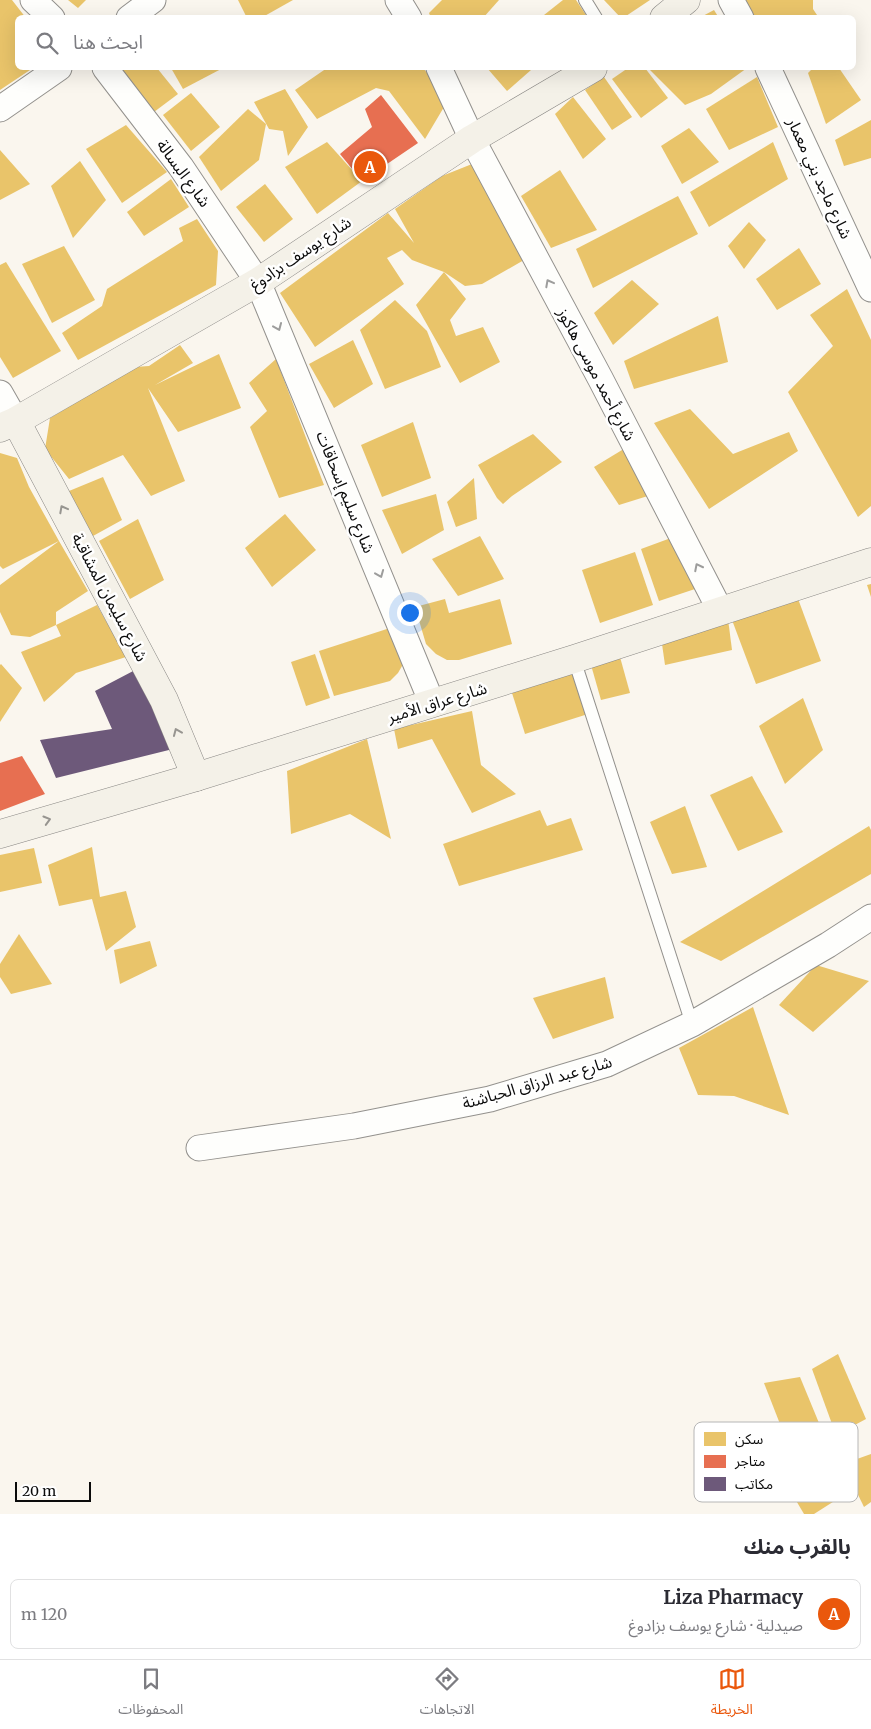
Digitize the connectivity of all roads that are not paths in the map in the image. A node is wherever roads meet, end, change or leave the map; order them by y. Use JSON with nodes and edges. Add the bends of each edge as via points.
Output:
{"nodes":[{"id":1,"x":33,"y":0,"type":"edge"},
{"id":2,"x":153,"y":0,"type":"edge"},
{"id":3,"x":398,"y":0,"type":"edge"},
{"id":4,"x":585,"y":0,"type":"edge"},
{"id":5,"x":686,"y":0,"type":"edge"},
{"id":6,"x":732,"y":0,"type":"edge"},
{"id":7,"x":49,"y":15,"type":"edge"},
{"id":8,"x":133,"y":15,"type":"edge"},
{"id":9,"x":407,"y":15,"type":"edge"},
{"id":10,"x":594,"y":15,"type":"edge"},
{"id":11,"x":668,"y":15,"type":"edge"},
{"id":12,"x":740,"y":15,"type":"edge"},
{"id":13,"x":56,"y":70,"type":"edge"},
{"id":14,"x":107,"y":70,"type":"edge"},
{"id":15,"x":440,"y":70,"type":"edge"},
{"id":16,"x":590,"y":70,"type":"edge"},
{"id":17,"x":769,"y":70,"type":"edge"},
{"id":18,"x":0,"y":109,"type":"edge"},
{"id":19,"x":472,"y":139,"type":"junction"},
{"id":20,"x":258,"y":282,"type":"junction"},
{"id":21,"x":871,"y":289,"type":"edge"},
{"id":22,"x":0,"y":393,"type":"edge"},
{"id":23,"x":8,"y":424,"type":"edge"},
{"id":24,"x":871,"y":562,"type":"edge"},
{"id":25,"x":720,"y":610,"type":"junction"},
{"id":26,"x":574,"y":659,"type":"junction"},
{"id":27,"x":432,"y":703,"type":"junction"},
{"id":28,"x":196,"y":777,"type":"junction"},
{"id":29,"x":0,"y":834,"type":"edge"},
{"id":30,"x":871,"y":917,"type":"edge"},
{"id":31,"x":692,"y":1024,"type":"junction"},
{"id":32,"x":199,"y":1148,"type":"dead end"}],
"edges":[{"from":1,"to":7,"type":"street"},
{"from":2,"to":8,"type":"street"},
{"from":3,"to":9,"type":"street"},
{"from":4,"to":10,"type":"lane"},
{"from":5,"to":11,"type":"main road"},
{"from":6,"to":12,"type":"street"},
{"from":13,"to":18,"type":"street"},
{"from":14,"to":20,"type":"street","name":"شارع البسالة","via":[[181,167]]},
{"from":15,"to":19,"type":"street","name":"شارع أحمد موسى هاكوز"},
{"from":16,"to":19,"type":"main road","name":"شارع يوسف بزادوغ"},
{"from":17,"to":21,"type":"street","name":"شارع ماجد بني معمار"},
{"from":19,"to":20,"type":"main road","name":"شارع يوسف بزادوغ"},
{"from":25,"to":19,"type":"street","name":"شارع أحمد موسى هاكوز","one_way":true},
{"from":20,"to":23,"type":"main road","name":"شارع يوسف بزادوغ"},
{"from":20,"to":27,"type":"street","name":"شارع سليم إسحاقات","one_way":true},
{"from":22,"to":23,"type":"street"},
{"from":28,"to":23,"type":"main road","name":"شارع سليمان المشاقبة","one_way":true,"via":[[164,700]]},
{"from":24,"to":25,"type":"main road","name":"شارع عراق الأمير"},
{"from":25,"to":26,"type":"main road","name":"شارع عراق الأمير"},
{"from":26,"to":27,"type":"main road","name":"شارع عراق الأمير"},
{"from":26,"to":31,"type":"lane"},
{"from":27,"to":28,"type":"main road","name":"شارع عراق الأمير"},
{"from":29,"to":28,"type":"main road","name":"شارع عراق الأمير","one_way":true},
{"from":30,"to":31,"type":"street","name":"شارع عبد الرزاق الحباشنة"},
{"from":31,"to":32,"type":"street","name":"شارع عبد الرزاق الحباشنة","via":[[607,1064],[490,1099],[354,1126]]}]}
